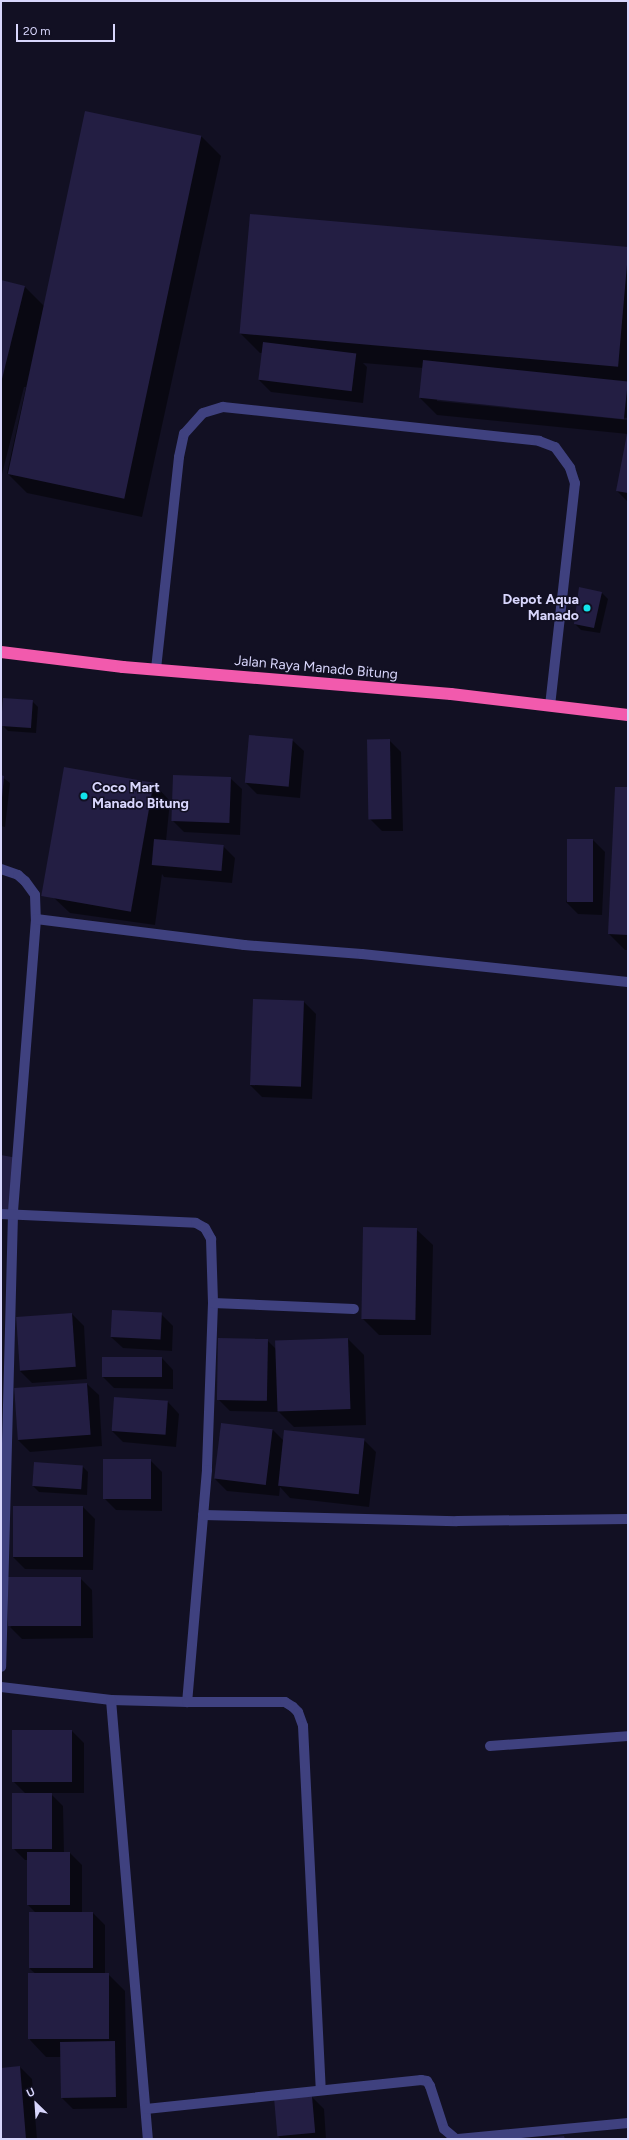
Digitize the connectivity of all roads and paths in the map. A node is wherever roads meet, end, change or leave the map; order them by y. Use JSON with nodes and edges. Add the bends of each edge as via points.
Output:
{"nodes":[{"id":1,"x":1,"y":652,"type":"edge"},
{"id":2,"x":156,"y":669,"type":"junction"},
{"id":3,"x":550,"y":705,"type":"junction"},
{"id":4,"x":628,"y":715,"type":"edge"},
{"id":5,"x":1,"y":869,"type":"edge"},
{"id":6,"x":36,"y":919,"type":"junction"},
{"id":7,"x":628,"y":982,"type":"edge"},
{"id":8,"x":1,"y":1214,"type":"edge"},
{"id":9,"x":13,"y":1214,"type":"junction"},
{"id":10,"x":213,"y":1303,"type":"junction"},
{"id":11,"x":354,"y":1309,"type":"dead end"},
{"id":12,"x":203,"y":1516,"type":"junction"},
{"id":13,"x":628,"y":1519,"type":"edge"},
{"id":14,"x":1,"y":1667,"type":"edge"},
{"id":15,"x":1,"y":1687,"type":"edge"},
{"id":16,"x":111,"y":1700,"type":"junction"},
{"id":17,"x":187,"y":1702,"type":"junction"},
{"id":18,"x":628,"y":1736,"type":"edge"},
{"id":19,"x":490,"y":1746,"type":"dead end"},
{"id":20,"x":321,"y":2090,"type":"junction"},
{"id":21,"x":146,"y":2110,"type":"junction"},
{"id":22,"x":628,"y":2123,"type":"edge"},
{"id":23,"x":148,"y":2139,"type":"edge"},
{"id":24,"x":457,"y":2139,"type":"edge"}],
"edges":[{"from":1,"to":2,"type":"highway","name":"Jalan Raya Manado Bitung"},
{"from":2,"to":3,"type":"highway","name":"Jalan Raya Manado Bitung"},
{"from":2,"to":3,"type":"street","via":[[179,457],[184,434],[203,413],[223,407],[539,441],[555,447],[570,468],[575,484]]},
{"from":3,"to":4,"type":"highway","name":"Jalan Raya Manado Bitung"},
{"from":5,"to":6,"type":"street","via":[[18,875],[35,895]]},
{"from":6,"to":7,"type":"street","via":[[244,945],[362,954]]},
{"from":6,"to":9,"type":"street"},
{"from":8,"to":9,"type":"street"},
{"from":9,"to":10,"type":"street","via":[[196,1224],[204,1228],[211,1239]]},
{"from":9,"to":14,"type":"street"},
{"from":10,"to":11,"type":"street"},
{"from":10,"to":12,"type":"street"},
{"from":12,"to":13,"type":"street","via":[[457,1521]]},
{"from":12,"to":17,"type":"street"},
{"from":15,"to":16,"type":"street"},
{"from":16,"to":17,"type":"street"},
{"from":16,"to":21,"type":"street"},
{"from":17,"to":20,"type":"street","via":[[285,1702],[298,1712],[303,1726]]},
{"from":18,"to":19,"type":"street"},
{"from":20,"to":21,"type":"street"},
{"from":20,"to":24,"type":"street","via":[[427,2081],[444,2129]]},
{"from":21,"to":23,"type":"street"},
{"from":22,"to":24,"type":"street"}]}
